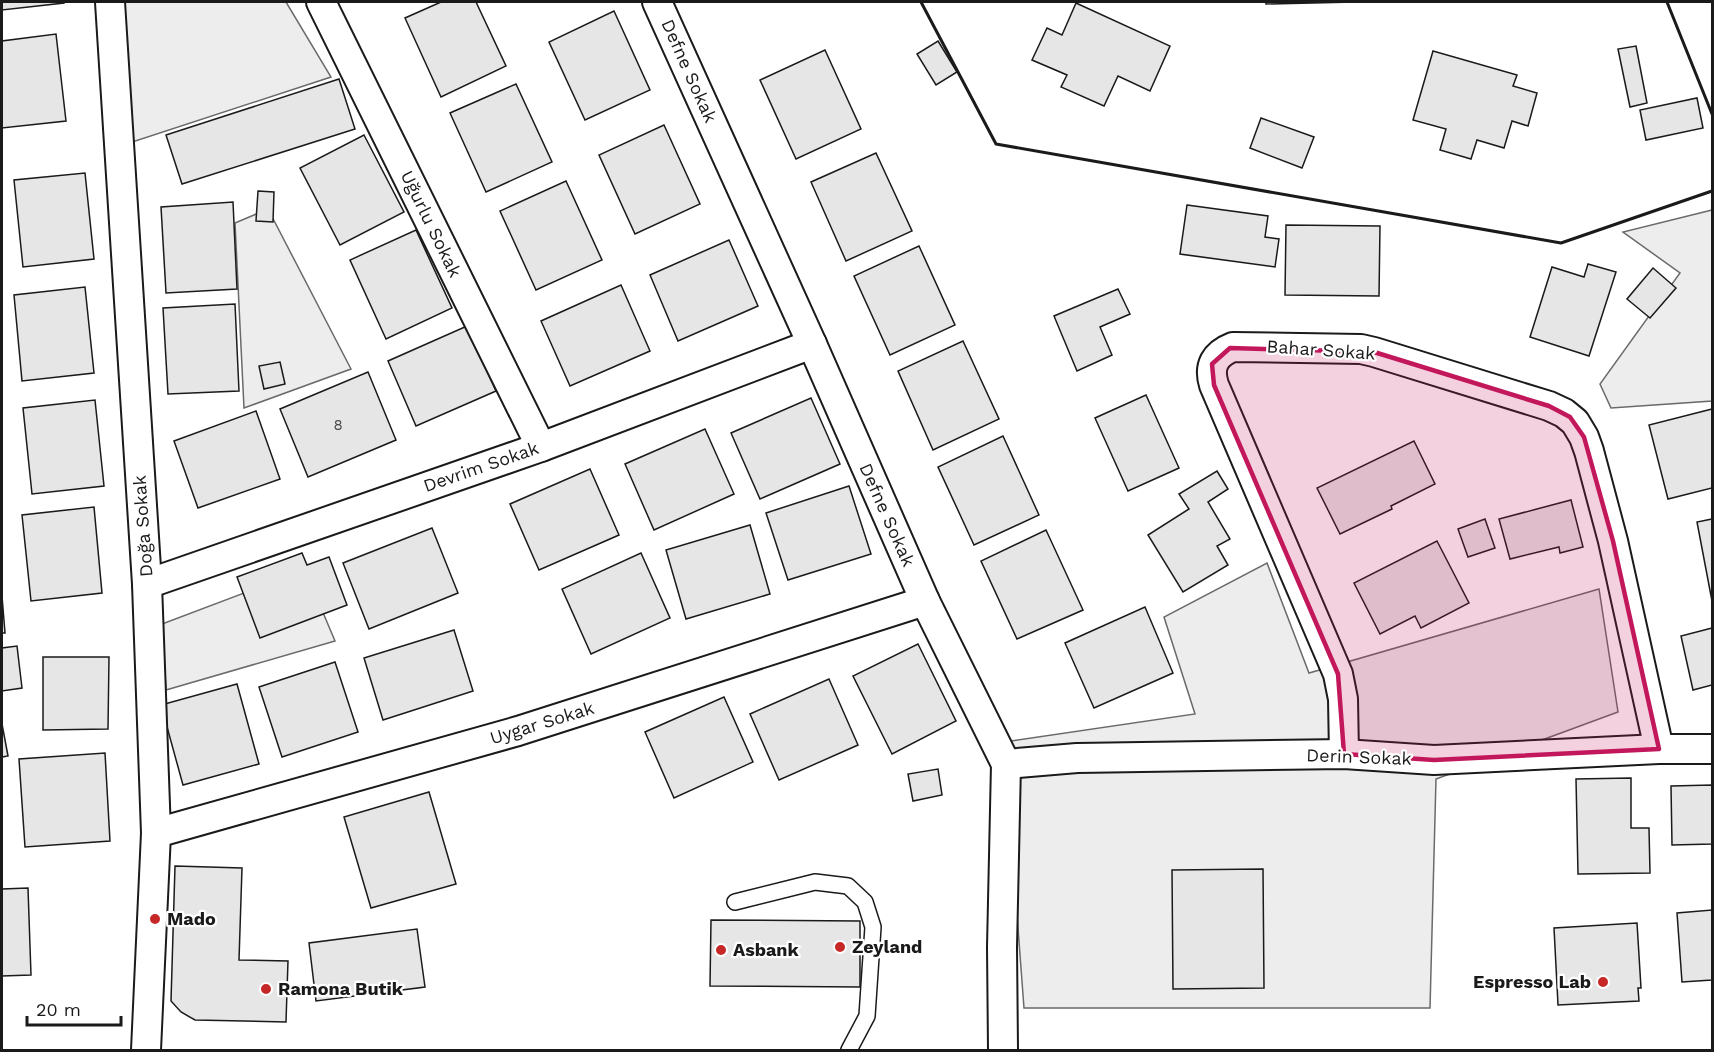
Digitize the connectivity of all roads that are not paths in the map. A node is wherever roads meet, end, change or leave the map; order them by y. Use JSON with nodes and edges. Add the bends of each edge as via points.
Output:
{"nodes":[{"id":1,"x":111,"y":2,"type":"edge"},
{"id":2,"x":321,"y":2,"type":"edge"},
{"id":3,"x":657,"y":2,"type":"edge"},
{"id":4,"x":812,"y":344,"type":"junction"},
{"id":5,"x":541,"y":447,"type":"junction"},
{"id":6,"x":147,"y":584,"type":"junction"},
{"id":7,"x":925,"y":601,"type":"junction"},
{"id":8,"x":1659,"y":749,"type":"junction"},
{"id":9,"x":1713,"y":750,"type":"edge"},
{"id":10,"x":1344,"y":754,"type":"junction"},
{"id":11,"x":1006,"y":764,"type":"junction"},
{"id":12,"x":156,"y":832,"type":"junction"},
{"id":13,"x":735,"y":902,"type":"dead end"},
{"id":14,"x":146,"y":1050,"type":"edge"},
{"id":15,"x":849,"y":1050,"type":"edge"},
{"id":16,"x":1003,"y":1050,"type":"edge"}],
"edges":[{"from":1,"to":6,"type":"street","name":"Doğa Sokak"},
{"from":2,"to":5,"type":"street","name":"Uğurlu Sokak"},
{"from":3,"to":4,"type":"street","name":"Defne Sokak"},
{"from":4,"to":5,"type":"street","name":"Devrim Sokak"},
{"from":4,"to":7,"type":"street","name":"Defne Sokak"},
{"from":5,"to":6,"type":"street","name":"Devrim Sokak"},
{"from":6,"to":12,"type":"street","name":"Doğa Sokak"},
{"from":7,"to":11,"type":"street","name":"Defne Sokak"},
{"from":7,"to":12,"type":"street","name":"Uygar Sokak","via":[[518,731]]},
{"from":8,"to":9,"type":"street","name":"Derin Sokak"},
{"from":8,"to":10,"type":"street","name":"Derin Sokak","via":[[1434,760]]},
{"from":8,"to":10,"type":"street","name":"Bahar Sokak","via":[[1602,495],[1584,437],[1570,417],[1549,406],[1374,352],[1233,347],[1214,360],[1212,380],[1338,674],[1343,699]]},
{"from":10,"to":11,"type":"street","name":"Derin Sokak","via":[[1077,758]]},
{"from":11,"to":16,"type":"street","name":"Defne Sokak"},
{"from":12,"to":14,"type":"street","name":"Doğa Sokak"},
{"from":13,"to":15,"type":"lane","via":[[815,882],[848,886],[865,902],[873,927],[867,1016]]}]}
